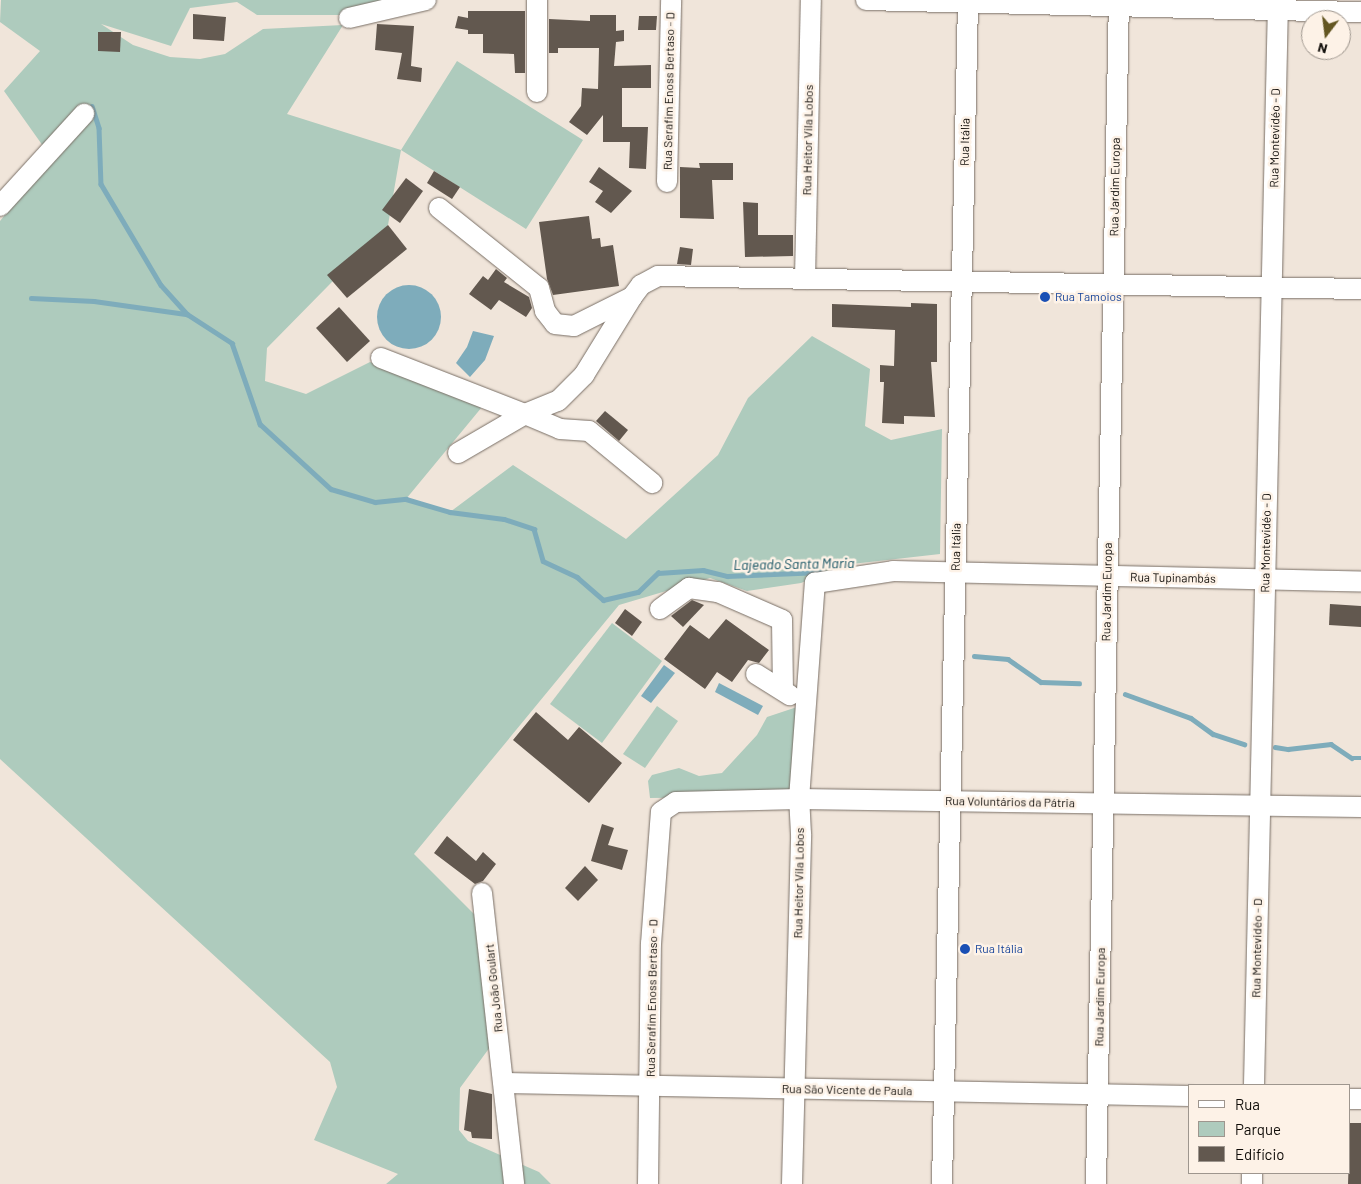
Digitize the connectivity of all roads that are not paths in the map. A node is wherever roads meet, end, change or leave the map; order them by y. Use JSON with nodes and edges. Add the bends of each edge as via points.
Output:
{"nodes":[{"id":1,"x":426,"y":0,"type":"edge"},
{"id":2,"x":537,"y":0,"type":"edge"},
{"id":3,"x":671,"y":0,"type":"edge"},
{"id":4,"x":811,"y":0,"type":"edge"},
{"id":5,"x":866,"y":0,"type":"edge"},
{"id":6,"x":968,"y":1,"type":"edge"},
{"id":7,"x":1118,"y":3,"type":"edge"},
{"id":8,"x":1278,"y":5,"type":"edge"},
{"id":9,"x":1361,"y":12,"type":"edge"},
{"id":10,"x":349,"y":18,"type":"dead end"},
{"id":11,"x":537,"y":92,"type":"dead end"},
{"id":12,"x":84,"y":114,"type":"dead end"},
{"id":13,"x":667,"y":182,"type":"dead end"},
{"id":14,"x":0,"y":206,"type":"edge"},
{"id":15,"x":439,"y":208,"type":"dead end"},
{"id":16,"x":805,"y":279,"type":"junction"},
{"id":17,"x":962,"y":282,"type":"junction"},
{"id":18,"x":1113,"y":285,"type":"junction"},
{"id":19,"x":1272,"y":288,"type":"junction"},
{"id":20,"x":1361,"y":289,"type":"edge"},
{"id":21,"x":632,"y":297,"type":"junction"},
{"id":22,"x":381,"y":358,"type":"dead end"},
{"id":23,"x":525,"y":414,"type":"junction"},
{"id":24,"x":458,"y":453,"type":"dead end"},
{"id":25,"x":652,"y":483,"type":"dead end"},
{"id":26,"x":955,"y":573,"type":"junction"},
{"id":27,"x":1108,"y":576,"type":"junction"},
{"id":28,"x":1265,"y":580,"type":"junction"},
{"id":29,"x":1361,"y":582,"type":"edge"},
{"id":30,"x":815,"y":583,"type":"joint"},
{"id":31,"x":660,"y":609,"type":"dead end"},
{"id":32,"x":756,"y":674,"type":"dead end"},
{"id":33,"x":783,"y":689,"type":"junction"},
{"id":34,"x":806,"y":702,"type":"junction"},
{"id":35,"x":799,"y":799,"type":"junction"},
{"id":36,"x":950,"y":802,"type":"junction"},
{"id":37,"x":1103,"y":804,"type":"junction"},
{"id":38,"x":1260,"y":806,"type":"junction"},
{"id":39,"x":1361,"y":808,"type":"edge"},
{"id":40,"x":661,"y":812,"type":"joint"},
{"id":41,"x":482,"y":893,"type":"dead end"},
{"id":42,"x":505,"y":1083,"type":"junction"},
{"id":43,"x":1254,"y":1084,"type":"edge"},
{"id":44,"x":650,"y":1086,"type":"junction"},
{"id":45,"x":792,"y":1089,"type":"junction"},
{"id":46,"x":944,"y":1092,"type":"junction"},
{"id":47,"x":1098,"y":1094,"type":"junction"},
{"id":48,"x":1188,"y":1096,"type":"edge"},
{"id":49,"x":514,"y":1184,"type":"edge"},
{"id":50,"x":648,"y":1184,"type":"edge"},
{"id":51,"x":792,"y":1184,"type":"edge"},
{"id":52,"x":942,"y":1184,"type":"edge"},
{"id":53,"x":1096,"y":1184,"type":"edge"}],
"edges":[{"from":1,"to":10,"type":"street"},
{"from":2,"to":11,"type":"street"},
{"from":3,"to":13,"type":"street","name":"Rua Serafim Enoss Bertaso - D"},
{"from":4,"to":16,"type":"street","name":"Rua Heitor Vila Lobos"},
{"from":5,"to":6,"type":"street"},
{"from":6,"to":7,"type":"street"},
{"from":6,"to":17,"type":"street","name":"Rua Itália"},
{"from":7,"to":8,"type":"street"},
{"from":7,"to":18,"type":"street","name":"Rua Jardim Europa"},
{"from":8,"to":9,"type":"street"},
{"from":8,"to":19,"type":"street","name":"Rua Montevidéo - D"},
{"from":12,"to":14,"type":"street"},
{"from":15,"to":21,"type":"street","via":[[539,288],[545,311],[555,324],[574,326]]},
{"from":16,"to":17,"type":"street"},
{"from":16,"to":21,"type":"street","via":[[658,276],[641,285]]},
{"from":17,"to":18,"type":"street"},
{"from":17,"to":26,"type":"street","name":"Rua Itália"},
{"from":18,"to":19,"type":"street"},
{"from":18,"to":27,"type":"street","name":"Rua Jardim Europa"},
{"from":19,"to":20,"type":"street"},
{"from":19,"to":28,"type":"street","name":"Rua Montevidéo - D"},
{"from":21,"to":23,"type":"street","via":[[584,375],[558,401]]},
{"from":22,"to":23,"type":"street"},
{"from":23,"to":24,"type":"street"},
{"from":23,"to":25,"type":"street","via":[[560,429],[589,431]]},
{"from":26,"to":27,"type":"street","name":"Rua Tupinambás"},
{"from":26,"to":30,"type":"street","name":"Rua Tupinambás","via":[[893,571]]},
{"from":26,"to":36,"type":"street","name":"Rua Itália"},
{"from":27,"to":28,"type":"street","name":"Rua Tupinambás"},
{"from":27,"to":37,"type":"street","name":"Rua Jardim Europa"},
{"from":28,"to":29,"type":"street","name":"Rua Tupinambás"},
{"from":28,"to":38,"type":"street","name":"Rua Montevidéo - D"},
{"from":30,"to":34,"type":"street","name":"Rua Heitor Vila Lobos"},
{"from":31,"to":33,"type":"street","via":[[689,588],[718,592],[782,620]]},
{"from":32,"to":33,"type":"street"},
{"from":33,"to":34,"type":"street"},
{"from":34,"to":35,"type":"street","name":"Rua Heitor Vila Lobos"},
{"from":35,"to":36,"type":"street","name":"Rua Voluntários da Pátria"},
{"from":35,"to":40,"type":"street","name":"Rua Voluntários da Pátria","via":[[692,800],[676,802]]},
{"from":35,"to":45,"type":"street","name":"Rua Heitor Vila Lobos","via":[[801,834]]},
{"from":36,"to":37,"type":"street","name":"Rua Voluntários da Pátria"},
{"from":36,"to":46,"type":"street","name":"Rua Itália"},
{"from":37,"to":38,"type":"street","name":"Rua Voluntários da Pátria"},
{"from":37,"to":47,"type":"street","name":"Rua Jardim Europa"},
{"from":38,"to":39,"type":"street","name":"Rua Voluntários da Pátria"},
{"from":38,"to":43,"type":"street","name":"Rua Montevidéo - D"},
{"from":40,"to":44,"type":"street","name":"Rua Serafim Enoss Bertaso - D","via":[[651,944]]},
{"from":41,"to":42,"type":"street","name":"Rua João Goulart"},
{"from":42,"to":44,"type":"street","name":"Rua São Vicente de Paula"},
{"from":42,"to":49,"type":"street","name":"Rua João Goulart"},
{"from":44,"to":45,"type":"street","name":"Rua São Vicente de Paula"},
{"from":44,"to":50,"type":"street","name":"Rua Serafim Enoss Bertaso - D"},
{"from":45,"to":46,"type":"street","name":"Rua São Vicente de Paula"},
{"from":45,"to":51,"type":"street","name":"Rua Heitor Vila Lobos"},
{"from":46,"to":47,"type":"street","name":"Rua São Vicente de Paula"},
{"from":46,"to":52,"type":"street","name":"Rua Itália"},
{"from":47,"to":48,"type":"street","name":"Rua São Vicente de Paula"},
{"from":47,"to":53,"type":"street","name":"Rua Jardim Europa"}]}
